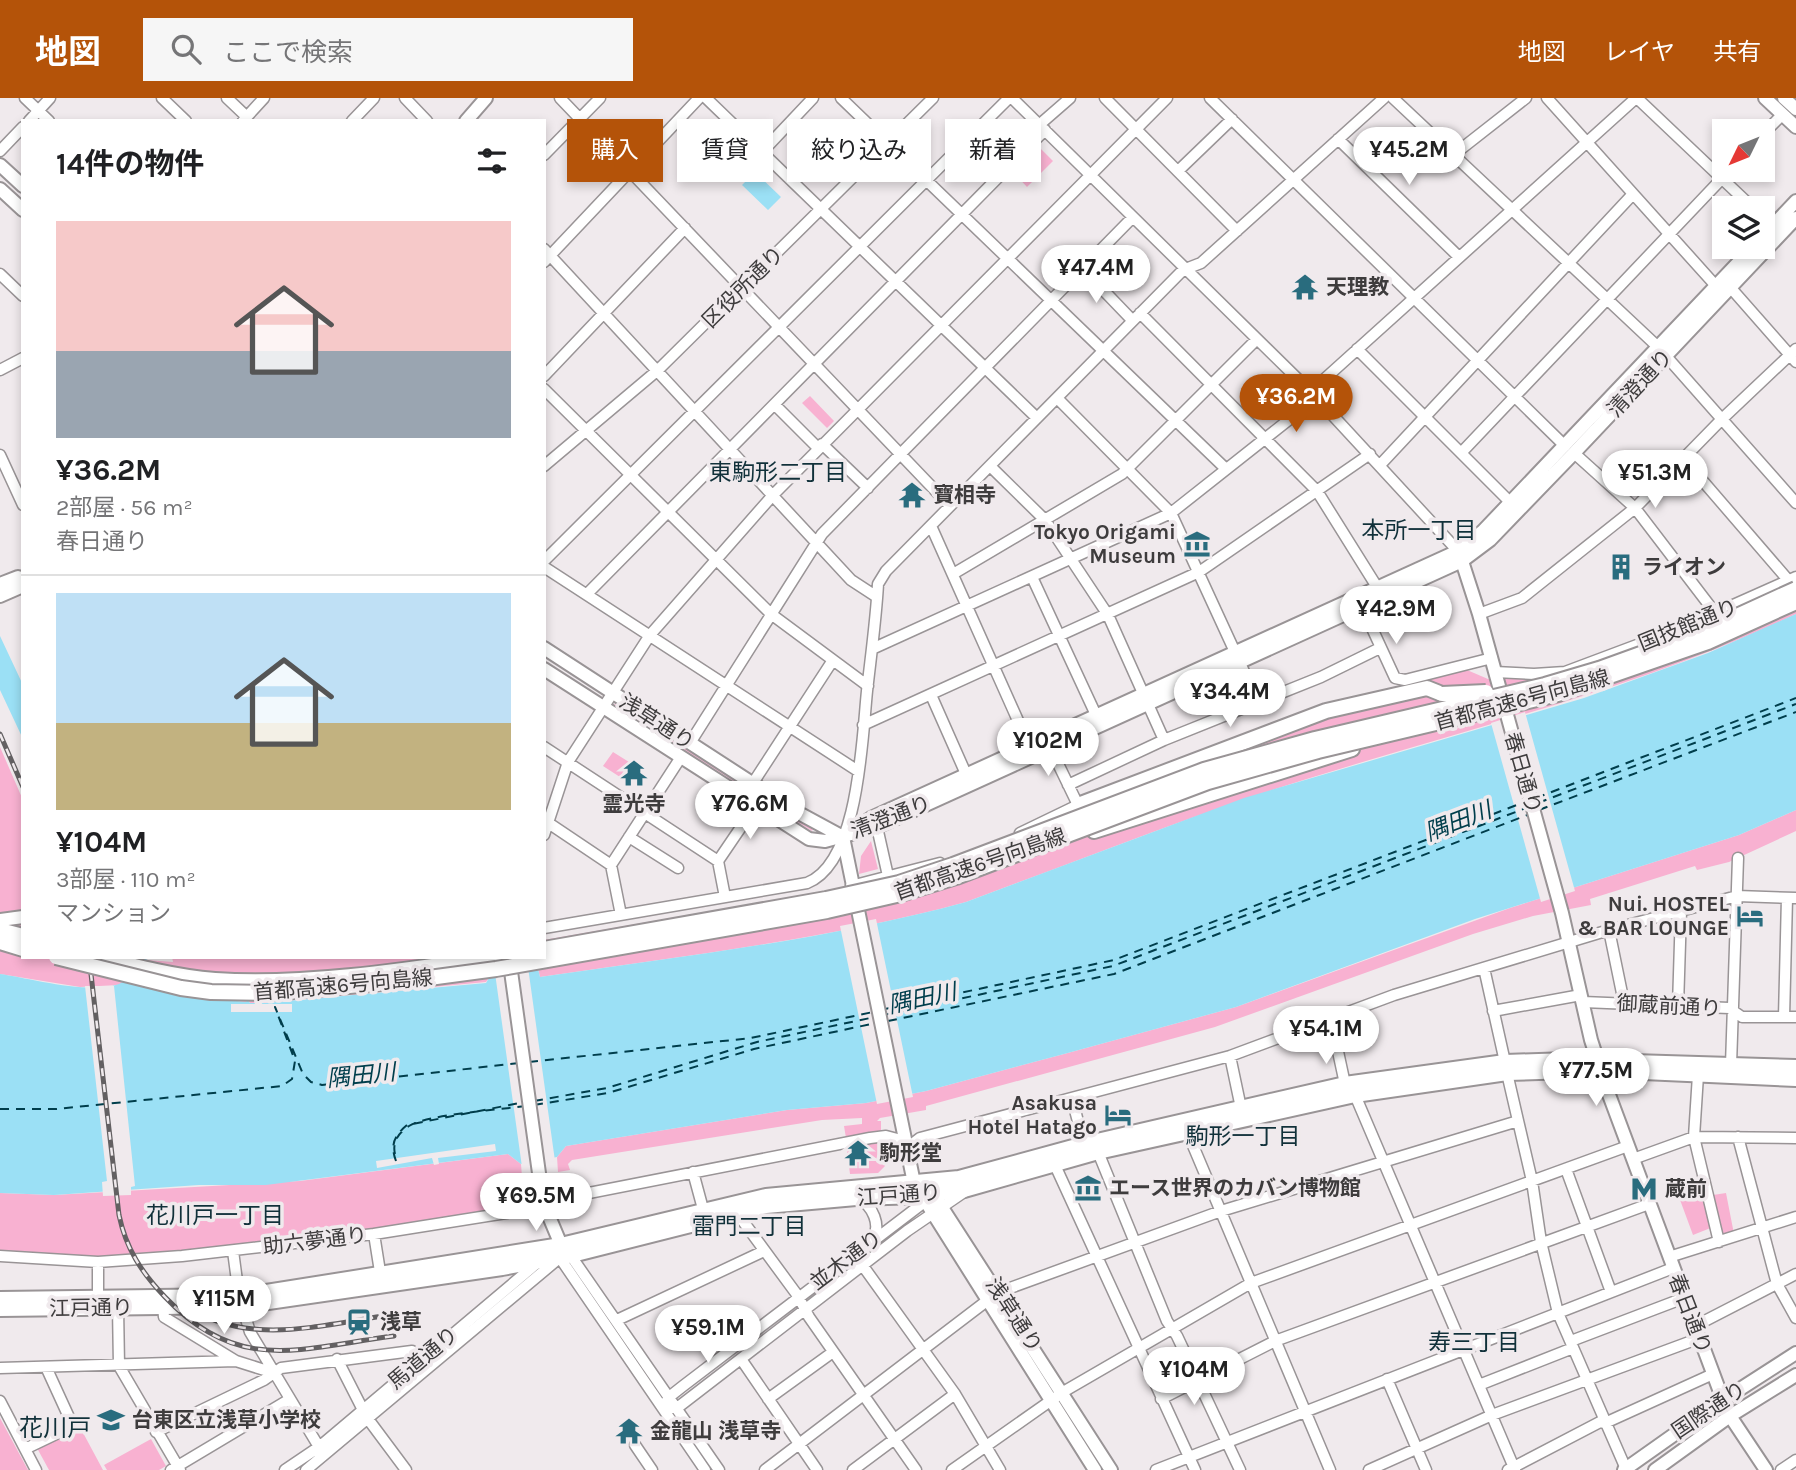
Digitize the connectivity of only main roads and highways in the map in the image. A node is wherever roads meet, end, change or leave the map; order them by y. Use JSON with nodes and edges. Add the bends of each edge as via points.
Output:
{"nodes":[{"id":1,"x":486,"y":98,"type":"edge"},
{"id":2,"x":1765,"y":98,"type":"edge"},
{"id":3,"x":1784,"y":98,"type":"edge"},
{"id":4,"x":1796,"y":110,"type":"edge"},
{"id":5,"x":468,"y":119,"type":"edge"},
{"id":6,"x":1796,"y":127,"type":"edge"},
{"id":7,"x":0,"y":165,"type":"edge"},
{"id":8,"x":21,"y":184,"type":"edge"},
{"id":9,"x":0,"y":189,"type":"edge"},
{"id":10,"x":1796,"y":201,"type":"edge"},
{"id":11,"x":21,"y":208,"type":"edge"},
{"id":12,"x":1775,"y":216,"type":"edge"},
{"id":13,"x":1795,"y":222,"type":"edge"},
{"id":14,"x":1742,"y":259,"type":"edge"},
{"id":15,"x":1662,"y":351,"type":"junction"},
{"id":16,"x":1569,"y":449,"type":"junction"},
{"id":17,"x":1460,"y":556,"type":"junction"},
{"id":18,"x":21,"y":579,"type":"edge"},
{"id":19,"x":1794,"y":582,"type":"edge"},
{"id":20,"x":0,"y":584,"type":"edge"},
{"id":21,"x":21,"y":587,"type":"edge"},
{"id":22,"x":0,"y":596,"type":"edge"},
{"id":23,"x":1359,"y":602,"type":"junction"},
{"id":24,"x":1796,"y":602,"type":"edge"},
{"id":25,"x":546,"y":649,"type":"edge"},
{"id":26,"x":546,"y":670,"type":"edge"},
{"id":27,"x":1545,"y":685,"type":"junction"},
{"id":28,"x":1146,"y":699,"type":"junction"},
{"id":29,"x":1413,"y":729,"type":"junction"},
{"id":30,"x":1048,"y":743,"type":"junction"},
{"id":31,"x":1031,"y":751,"type":"junction"},
{"id":32,"x":1078,"y":805,"type":"road end"},
{"id":33,"x":843,"y":837,"type":"junction"},
{"id":34,"x":947,"y":861,"type":"road end"},
{"id":35,"x":21,"y":917,"type":"edge"},
{"id":36,"x":0,"y":920,"type":"edge"},
{"id":37,"x":0,"y":930,"type":"edge"},
{"id":38,"x":21,"y":935,"type":"edge"},
{"id":39,"x":0,"y":943,"type":"edge"},
{"id":40,"x":21,"y":948,"type":"edge"},
{"id":41,"x":546,"y":949,"type":"edge"},
{"id":42,"x":64,"y":959,"type":"edge"},
{"id":43,"x":109,"y":959,"type":"edge"},
{"id":44,"x":496,"y":959,"type":"edge"},
{"id":45,"x":505,"y":959,"type":"edge"},
{"id":46,"x":1599,"y":1065,"type":"junction"},
{"id":47,"x":1796,"y":1067,"type":"edge"},
{"id":48,"x":1796,"y":1079,"type":"edge"},
{"id":49,"x":1350,"y":1089,"type":"junction"},
{"id":50,"x":1186,"y":1126,"type":"junction"},
{"id":51,"x":959,"y":1178,"type":"junction"},
{"id":52,"x":919,"y":1182,"type":"junction"},
{"id":53,"x":930,"y":1202,"type":"junction"},
{"id":54,"x":733,"y":1208,"type":"junction"},
{"id":55,"x":564,"y":1253,"type":"junction"},
{"id":56,"x":381,"y":1280,"type":"junction"},
{"id":57,"x":993,"y":1296,"type":"junction"},
{"id":58,"x":0,"y":1299,"type":"edge"},
{"id":59,"x":240,"y":1301,"type":"junction"},
{"id":60,"x":0,"y":1309,"type":"edge"},
{"id":61,"x":1796,"y":1353,"type":"edge"},
{"id":62,"x":1796,"y":1375,"type":"edge"},
{"id":63,"x":1723,"y":1400,"type":"junction"},
{"id":64,"x":1730,"y":1416,"type":"junction"},
{"id":65,"x":1670,"y":1466,"type":"edge"},
{"id":66,"x":1095,"y":1470,"type":"edge"},
{"id":67,"x":1111,"y":1470,"type":"edge"},
{"id":68,"x":1625,"y":1470,"type":"edge"},
{"id":69,"x":1655,"y":1470,"type":"edge"},
{"id":70,"x":1766,"y":1470,"type":"edge"}],
"edges":[{"from":1,"to":5,"type":"main road"},
{"from":2,"to":6,"type":"main road"},
{"from":3,"to":4,"type":"main road"},
{"from":7,"to":8,"type":"main road"},
{"from":9,"to":11,"type":"main road"},
{"from":10,"to":12,"type":"main road"},
{"from":13,"to":15,"type":"main road","name":"清澄通り"},
{"from":14,"to":15,"type":"main road","name":"清澄通り"},
{"from":15,"to":16,"type":"main road","name":"清澄通り"},
{"from":16,"to":17,"type":"main road","name":"清澄通り","via":[[1510,502]]},
{"from":16,"to":17,"type":"main road","name":"清澄通り","via":[[1490,540]]},
{"from":17,"to":23,"type":"main road","name":"清澄通り"},
{"from":17,"to":23,"type":"main road","name":"清澄通り","via":[[1377,587]]},
{"from":17,"to":46,"type":"main road","name":"春日通り","bridge":true,"via":[[1570,942]]},
{"from":18,"to":20,"type":"main road"},
{"from":19,"to":27,"type":"highway","name":"首都高速6号向島線","bridge":true,"via":[[1704,631]]},
{"from":21,"to":22,"type":"main road"},
{"from":23,"to":28,"type":"main road","name":"清澄通り"},
{"from":24,"to":29,"type":"highway","name":"首都高速6号向島線","bridge":true,"via":[[1707,642],[1603,680]]},
{"from":25,"to":33,"type":"main road","name":"浅草通り"},
{"from":26,"to":33,"type":"main road","name":"浅草通り","via":[[809,839]]},
{"from":27,"to":32,"type":"highway","bridge":true,"via":[[1442,694],[1427,688],[1326,712]]},
{"from":27,"to":41,"type":"highway","name":"首都高速6号向島線","bridge":true,"via":[[1204,770],[899,883]]},
{"from":28,"to":30,"type":"main road","name":"清澄通り"},
{"from":28,"to":30,"type":"main road","name":"清澄通り","via":[[1096,715]]},
{"from":29,"to":34,"type":"highway","bridge":true,"via":[[1017,856]]},
{"from":29,"to":42,"type":"highway","name":"首都高速6号向島線","bridge":true,"via":[[1182,790],[901,894],[521,965],[414,980],[240,993],[158,984]]},
{"from":30,"to":31,"type":"main road","name":"清澄通り"},
{"from":31,"to":33,"type":"main road","name":"清澄通り","via":[[877,827]]},
{"from":31,"to":33,"type":"main road","name":"清澄通り","via":[[967,774],[872,818]]},
{"from":33,"to":52,"type":"main road","name":"浅草通り","bridge":true,"via":[[900,1119]]},
{"from":35,"to":36,"type":"main road"},
{"from":37,"to":38,"type":"highway"},
{"from":39,"to":40,"type":"highway"},
{"from":43,"to":44,"type":"highway","name":"首都高速6号向島線","via":[[182,976],[240,981]]},
{"from":45,"to":55,"type":"main road","via":[[544,1204]]},
{"from":46,"to":47,"type":"highway","name":"江戸通り"},
{"from":46,"to":48,"type":"highway","name":"江戸通り"},
{"from":46,"to":49,"type":"highway","name":"江戸通り","via":[[1506,1068]]},
{"from":46,"to":63,"type":"main road","name":"春日通り"},
{"from":49,"to":50,"type":"highway","name":"江戸通り"},
{"from":49,"to":50,"type":"highway","name":"江戸通り","via":[[1241,1108]]},
{"from":50,"to":51,"type":"highway","name":"江戸通り","via":[[1084,1144]]},
{"from":50,"to":53,"type":"highway","name":"江戸通り"},
{"from":51,"to":52,"type":"highway","name":"江戸通り"},
{"from":51,"to":53,"type":"highway"},
{"from":52,"to":53,"type":"main road","name":"浅草通り"},
{"from":52,"to":54,"type":"highway","name":"江戸通り","via":[[800,1191]]},
{"from":53,"to":54,"type":"highway","name":"江戸通り","via":[[856,1198]]},
{"from":53,"to":57,"type":"main road","name":"浅草通り"},
{"from":54,"to":55,"type":"highway","name":"江戸通り"},
{"from":54,"to":55,"type":"highway","name":"江戸通り","via":[[703,1209]]},
{"from":55,"to":56,"type":"highway","name":"江戸通り"},
{"from":55,"to":56,"type":"highway","name":"江戸通り","via":[[539,1261]]},
{"from":56,"to":59,"type":"highway","name":"江戸通り"},
{"from":57,"to":66,"type":"main road","name":"浅草通り"},
{"from":57,"to":67,"type":"main road","name":"浅草通り","via":[[1063,1392]]},
{"from":58,"to":59,"type":"highway","name":"江戸通り","via":[[98,1296]]},
{"from":59,"to":60,"type":"highway","name":"江戸通り"},
{"from":61,"to":63,"type":"main road","name":"国際通り"},
{"from":62,"to":64,"type":"main road","name":"国際通り"},
{"from":63,"to":64,"type":"main road","name":"春日通り"},
{"from":63,"to":68,"type":"main road","name":"国際通り"},
{"from":64,"to":65,"type":"main road","name":"国際通り"},
{"from":64,"to":70,"type":"main road","name":"春日通り"},
{"from":65,"to":69,"type":"main road","name":"国際通り"}]}
